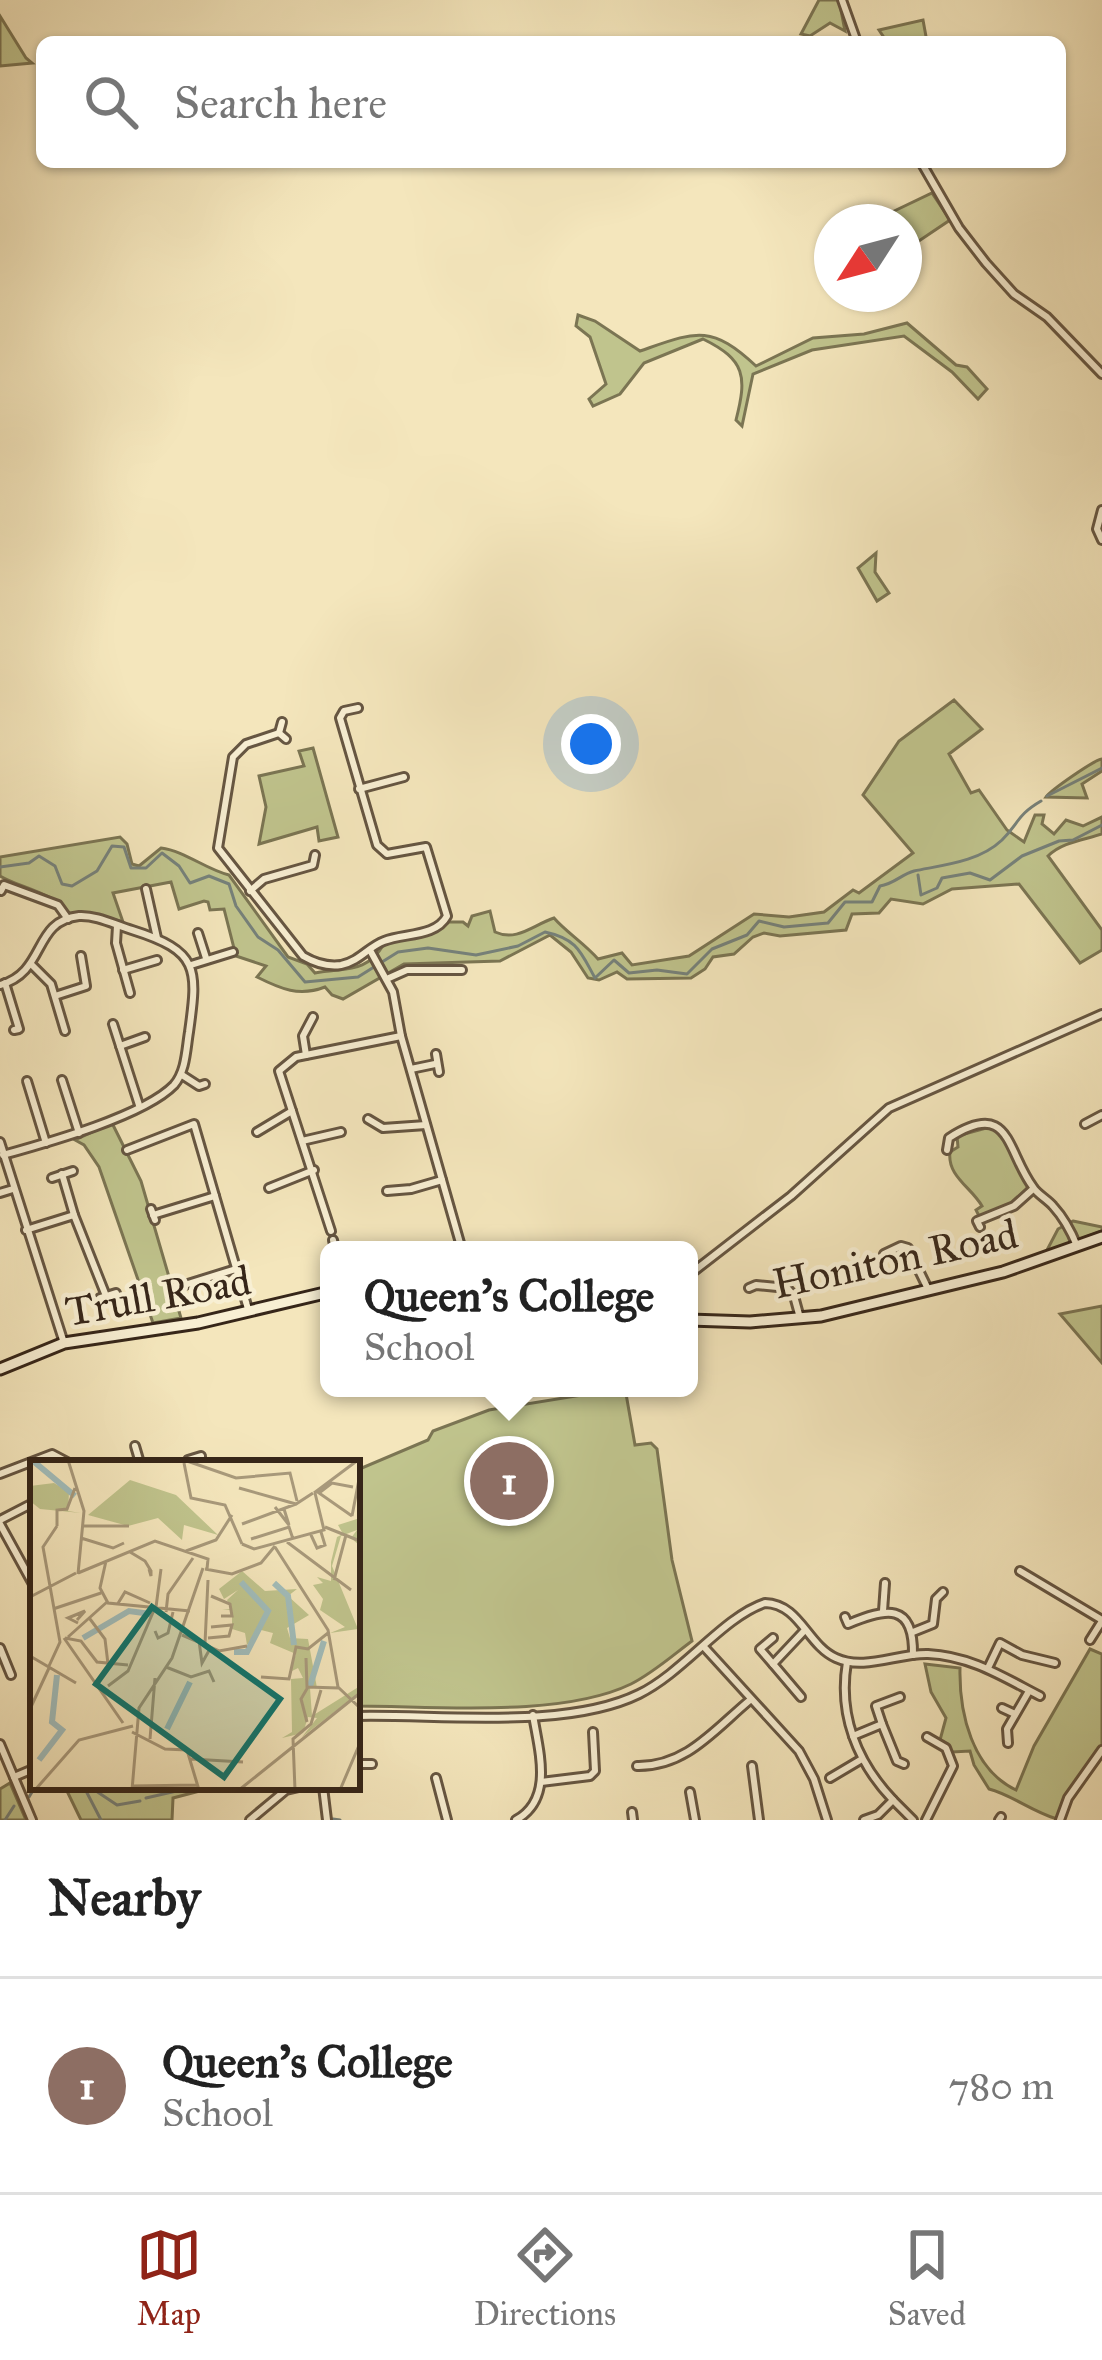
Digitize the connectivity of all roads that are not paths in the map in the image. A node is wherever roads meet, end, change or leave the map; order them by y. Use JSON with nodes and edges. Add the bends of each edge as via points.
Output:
{"nodes":[{"id":1,"x":842,"y":0,"type":"edge"},
{"id":2,"x":854,"y":36,"type":"edge"},
{"id":3,"x":924,"y":168,"type":"edge"},
{"id":4,"x":1102,"y":374,"type":"edge"},
{"id":5,"x":1102,"y":510,"type":"edge"},
{"id":6,"x":1102,"y":540,"type":"edge"},
{"id":7,"x":358,"y":708,"type":"dead end"},
{"id":8,"x":282,"y":722,"type":"dead end"},
{"id":9,"x":406,"y":777,"type":"dead end"},
{"id":10,"x":359,"y":789,"type":"junction"},
{"id":11,"x":322,"y":874,"type":"dead end"},
{"id":12,"x":3,"y":885,"type":"edge"},
{"id":13,"x":250,"y":891,"type":"junction"},
{"id":14,"x":144,"y":894,"type":"dead end"},
{"id":15,"x":68,"y":919,"type":"junction"},
{"id":16,"x":117,"y":926,"type":"junction"},
{"id":17,"x":198,"y":933,"type":"dead end"},
{"id":18,"x":158,"y":938,"type":"junction"},
{"id":19,"x":233,"y":952,"type":"dead end"},
{"id":20,"x":81,"y":956,"type":"dead end"},
{"id":21,"x":207,"y":959,"type":"junction"},
{"id":22,"x":158,"y":960,"type":"dead end"},
{"id":23,"x":376,"y":960,"type":"junction"},
{"id":24,"x":32,"y":965,"type":"junction"},
{"id":25,"x":191,"y":965,"type":"junction"},
{"id":26,"x":123,"y":970,"type":"junction"},
{"id":27,"x":462,"y":970,"type":"dead end"},
{"id":28,"x":389,"y":978,"type":"junction"},
{"id":29,"x":3,"y":984,"type":"edge"},
{"id":30,"x":130,"y":993,"type":"dead end"},
{"id":31,"x":55,"y":996,"type":"junction"},
{"id":32,"x":1102,"y":1014,"type":"edge"},
{"id":33,"x":313,"y":1017,"type":"dead end"},
{"id":34,"x":112,"y":1024,"type":"dead end"},
{"id":35,"x":20,"y":1028,"type":"dead end"},
{"id":36,"x":65,"y":1031,"type":"dead end"},
{"id":37,"x":401,"y":1036,"type":"junction"},
{"id":38,"x":146,"y":1037,"type":"dead end"},
{"id":39,"x":120,"y":1046,"type":"junction"},
{"id":40,"x":436,"y":1054,"type":"dead end"},
{"id":41,"x":306,"y":1055,"type":"junction"},
{"id":42,"x":412,"y":1069,"type":"junction"},
{"id":43,"x":182,"y":1075,"type":"junction"},
{"id":44,"x":27,"y":1081,"type":"dead end"},
{"id":45,"x":62,"y":1081,"type":"dead end"},
{"id":46,"x":202,"y":1088,"type":"dead end"},
{"id":47,"x":140,"y":1105,"type":"junction"},
{"id":48,"x":292,"y":1112,"type":"junction"},
{"id":49,"x":1102,"y":1115,"type":"edge"},
{"id":50,"x":1087,"y":1120,"type":"dead end"},
{"id":51,"x":371,"y":1125,"type":"dead end"},
{"id":52,"x":426,"y":1125,"type":"junction"},
{"id":53,"x":257,"y":1132,"type":"dead end"},
{"id":54,"x":80,"y":1133,"type":"junction"},
{"id":55,"x":336,"y":1136,"type":"dead end"},
{"id":56,"x":302,"y":1141,"type":"junction"},
{"id":57,"x":0,"y":1142,"type":"edge"},
{"id":58,"x":46,"y":1143,"type":"junction"},
{"id":59,"x":127,"y":1150,"type":"dead end"},
{"id":60,"x":947,"y":1150,"type":"dead end"},
{"id":61,"x":3,"y":1155,"type":"junction"},
{"id":62,"x":314,"y":1170,"type":"junction"},
{"id":63,"x":73,"y":1171,"type":"dead end"},
{"id":64,"x":62,"y":1174,"type":"junction"},
{"id":65,"x":52,"y":1178,"type":"dead end"},
{"id":66,"x":442,"y":1180,"type":"junction"},
{"id":67,"x":269,"y":1188,"type":"dead end"},
{"id":68,"x":13,"y":1189,"type":"junction"},
{"id":69,"x":1033,"y":1189,"type":"junction"},
{"id":70,"x":0,"y":1193,"type":"edge"},
{"id":71,"x":392,"y":1194,"type":"dead end"},
{"id":72,"x":215,"y":1196,"type":"junction"},
{"id":73,"x":74,"y":1215,"type":"junction"},
{"id":74,"x":153,"y":1215,"type":"dead end"},
{"id":75,"x":977,"y":1221,"type":"dead end"},
{"id":76,"x":26,"y":1230,"type":"junction"},
{"id":77,"x":1102,"y":1237,"type":"edge"},
{"id":78,"x":333,"y":1241,"type":"edge"},
{"id":79,"x":459,"y":1241,"type":"edge"},
{"id":80,"x":1077,"y":1246,"type":"junction"},
{"id":81,"x":884,"y":1254,"type":"dead end"},
{"id":82,"x":698,"y":1268,"type":"edge"},
{"id":83,"x":236,"y":1269,"type":"junction"},
{"id":84,"x":752,"y":1283,"type":"dead end"},
{"id":85,"x":175,"y":1289,"type":"dead end"},
{"id":86,"x":928,"y":1289,"type":"junction"},
{"id":87,"x":116,"y":1293,"type":"dead end"},
{"id":88,"x":320,"y":1294,"type":"edge"},
{"id":89,"x":250,"y":1312,"type":"junction"},
{"id":90,"x":800,"y":1318,"type":"junction"},
{"id":91,"x":698,"y":1321,"type":"edge"},
{"id":92,"x":64,"y":1343,"type":"junction"},
{"id":93,"x":0,"y":1369,"type":"edge"},
{"id":94,"x":30,"y":1462,"type":"edge"},
{"id":95,"x":0,"y":1474,"type":"edge"},
{"id":96,"x":30,"y":1505,"type":"edge"},
{"id":97,"x":0,"y":1522,"type":"edge"},
{"id":98,"x":29,"y":1568,"type":"edge"},
{"id":99,"x":1020,"y":1571,"type":"dead end"},
{"id":100,"x":885,"y":1583,"type":"dead end"},
{"id":101,"x":936,"y":1596,"type":"dead end"},
{"id":102,"x":883,"y":1611,"type":"junction"},
{"id":103,"x":1102,"y":1620,"type":"edge"},
{"id":104,"x":848,"y":1624,"type":"dead end"},
{"id":105,"x":805,"y":1630,"type":"junction"},
{"id":106,"x":913,"y":1632,"type":"junction"},
{"id":107,"x":773,"y":1637,"type":"dead end"},
{"id":108,"x":1090,"y":1640,"type":"dead end"},
{"id":109,"x":0,"y":1648,"type":"edge"},
{"id":110,"x":704,"y":1648,"type":"junction"},
{"id":111,"x":914,"y":1654,"type":"junction"},
{"id":112,"x":848,"y":1662,"type":"junction"},
{"id":113,"x":773,"y":1664,"type":"junction"},
{"id":114,"x":988,"y":1668,"type":"junction"},
{"id":115,"x":1043,"y":1670,"type":"dead end"},
{"id":116,"x":10,"y":1675,"type":"dead end"},
{"id":117,"x":1029,"y":1691,"type":"junction"},
{"id":118,"x":900,"y":1696,"type":"dead end"},
{"id":119,"x":1040,"y":1696,"type":"dead end"},
{"id":120,"x":801,"y":1697,"type":"dead end"},
{"id":121,"x":750,"y":1700,"type":"junction"},
{"id":122,"x":1002,"y":1708,"type":"dead end"},
{"id":123,"x":1015,"y":1714,"type":"junction"},
{"id":124,"x":532,"y":1715,"type":"junction"},
{"id":125,"x":360,"y":1716,"type":"edge"},
{"id":126,"x":882,"y":1724,"type":"junction"},
{"id":127,"x":593,"y":1732,"type":"dead end"},
{"id":128,"x":853,"y":1736,"type":"junction"},
{"id":129,"x":933,"y":1737,"type":"dead end"},
{"id":130,"x":1008,"y":1743,"type":"dead end"},
{"id":131,"x":0,"y":1744,"type":"edge"},
{"id":132,"x":1102,"y":1750,"type":"edge"},
{"id":133,"x":862,"y":1759,"type":"junction"},
{"id":134,"x":360,"y":1764,"type":"edge"},
{"id":135,"x":372,"y":1764,"type":"dead end"},
{"id":136,"x":637,"y":1766,"type":"dead end"},
{"id":137,"x":906,"y":1767,"type":"dead end"},
{"id":138,"x":30,"y":1770,"type":"edge"},
{"id":139,"x":749,"y":1771,"type":"dead end"},
{"id":140,"x":14,"y":1778,"type":"junction"},
{"id":141,"x":436,"y":1778,"type":"dead end"},
{"id":142,"x":830,"y":1779,"type":"dead end"},
{"id":143,"x":541,"y":1782,"type":"junction"},
{"id":144,"x":286,"y":1790,"type":"edge"},
{"id":145,"x":322,"y":1790,"type":"edge"},
{"id":146,"x":688,"y":1798,"type":"dead end"},
{"id":147,"x":893,"y":1800,"type":"junction"},
{"id":148,"x":32,"y":1820,"type":"edge"},
{"id":149,"x":250,"y":1820,"type":"edge"},
{"id":150,"x":327,"y":1820,"type":"edge"},
{"id":151,"x":446,"y":1820,"type":"edge"},
{"id":152,"x":516,"y":1820,"type":"edge"},
{"id":153,"x":695,"y":1820,"type":"edge"},
{"id":154,"x":759,"y":1820,"type":"edge"},
{"id":155,"x":826,"y":1820,"type":"edge"},
{"id":156,"x":864,"y":1820,"type":"edge"},
{"id":157,"x":913,"y":1820,"type":"edge"},
{"id":158,"x":926,"y":1820,"type":"edge"},
{"id":159,"x":1060,"y":1820,"type":"edge"}],
"edges":[{"from":1,"to":2,"type":"street"},
{"from":3,"to":4,"type":"street","via":[[986,263]]},
{"from":5,"to":6,"type":"street"},
{"from":7,"to":10,"type":"street","via":[[340,718]]},
{"from":8,"to":13,"type":"street","via":[[282,736],[246,744],[231,763],[218,848]]},
{"from":9,"to":10,"type":"street"},
{"from":10,"to":23,"type":"street","via":[[381,855],[426,847],[447,916],[442,926],[382,941]]},
{"from":11,"to":13,"type":"street","via":[[314,860]]},
{"from":12,"to":15,"type":"street","via":[[58,905]]},
{"from":13,"to":23,"type":"street","via":[[310,960]]},
{"from":14,"to":18,"type":"street"},
{"from":15,"to":16,"type":"street"},
{"from":15,"to":24,"type":"street","via":[[44,936]]},
{"from":16,"to":18,"type":"street"},
{"from":16,"to":26,"type":"street"},
{"from":17,"to":21,"type":"street"},
{"from":18,"to":25,"type":"street"},
{"from":19,"to":21,"type":"street"},
{"from":20,"to":31,"type":"street","via":[[86,986]]},
{"from":21,"to":25,"type":"street"},
{"from":22,"to":26,"type":"street"},
{"from":23,"to":28,"type":"street"},
{"from":24,"to":29,"type":"street"},
{"from":24,"to":31,"type":"street"},
{"from":25,"to":43,"type":"street"},
{"from":26,"to":30,"type":"street"},
{"from":27,"to":28,"type":"street"},
{"from":28,"to":37,"type":"street"},
{"from":29,"to":35,"type":"street"},
{"from":31,"to":36,"type":"street"},
{"from":32,"to":82,"type":"street","via":[[889,1108]]},
{"from":33,"to":41,"type":"street","via":[[303,1036]]},
{"from":34,"to":39,"type":"street"},
{"from":37,"to":41,"type":"street"},
{"from":37,"to":42,"type":"street"},
{"from":38,"to":39,"type":"street"},
{"from":39,"to":47,"type":"street"},
{"from":40,"to":42,"type":"street","via":[[437,1068]]},
{"from":41,"to":48,"type":"street","via":[[279,1071]]},
{"from":42,"to":52,"type":"street"},
{"from":43,"to":46,"type":"street"},
{"from":43,"to":47,"type":"street"},
{"from":44,"to":58,"type":"street"},
{"from":45,"to":54,"type":"street"},
{"from":47,"to":54,"type":"street"},
{"from":48,"to":53,"type":"street"},
{"from":48,"to":56,"type":"street"},
{"from":49,"to":50,"type":"street"},
{"from":51,"to":52,"type":"street"},
{"from":52,"to":66,"type":"street"},
{"from":54,"to":58,"type":"street"},
{"from":55,"to":56,"type":"street"},
{"from":56,"to":62,"type":"street"},
{"from":57,"to":61,"type":"street"},
{"from":58,"to":61,"type":"street"},
{"from":59,"to":72,"type":"street","via":[[198,1123]]},
{"from":60,"to":69,"type":"street","via":[[957,1132],[995,1126],[1012,1141]]},
{"from":61,"to":68,"type":"street"},
{"from":62,"to":67,"type":"street"},
{"from":62,"to":78,"type":"street"},
{"from":63,"to":64,"type":"street"},
{"from":64,"to":65,"type":"street"},
{"from":64,"to":73,"type":"street"},
{"from":66,"to":71,"type":"street"},
{"from":66,"to":79,"type":"street"},
{"from":68,"to":70,"type":"street"},
{"from":68,"to":76,"type":"street"},
{"from":69,"to":75,"type":"street"},
{"from":69,"to":80,"type":"street","via":[[1062,1216]]},
{"from":72,"to":74,"type":"street"},
{"from":72,"to":83,"type":"street"},
{"from":73,"to":76,"type":"street"},
{"from":73,"to":87,"type":"street","via":[[103,1297]]},
{"from":76,"to":92,"type":"street"},
{"from":77,"to":80,"type":"street","name":"Honiton Road"},
{"from":80,"to":86,"type":"street","name":"Honiton Road"},
{"from":81,"to":86,"type":"street","via":[[908,1248]]},
{"from":83,"to":85,"type":"street"},
{"from":83,"to":89,"type":"street"},
{"from":84,"to":90,"type":"street","via":[[787,1288]]},
{"from":86,"to":90,"type":"street","name":"Honiton Road"},
{"from":88,"to":89,"type":"street","name":"Trull Road"},
{"from":89,"to":92,"type":"street","name":"Trull Road"},
{"from":90,"to":91,"type":"street","name":"Honiton Road"},
{"from":92,"to":93,"type":"street","name":"Trull Road"},
{"from":94,"to":95,"type":"street"},
{"from":96,"to":97,"type":"street"},
{"from":97,"to":98,"type":"street"},
{"from":99,"to":103,"type":"street"},
{"from":100,"to":102,"type":"street"},
{"from":101,"to":106,"type":"street","via":[[933,1624]]},
{"from":102,"to":104,"type":"street"},
{"from":102,"to":106,"type":"street","via":[[900,1615]]},
{"from":103,"to":108,"type":"street"},
{"from":105,"to":110,"type":"street","via":[[788,1610],[766,1603]]},
{"from":105,"to":112,"type":"street"},
{"from":105,"to":113,"type":"street"},
{"from":106,"to":111,"type":"street"},
{"from":107,"to":113,"type":"street","via":[[758,1651]]},
{"from":109,"to":116,"type":"street"},
{"from":110,"to":121,"type":"street"},
{"from":110,"to":124,"type":"street","via":[[610,1706]]},
{"from":111,"to":112,"type":"street"},
{"from":111,"to":114,"type":"street"},
{"from":112,"to":128,"type":"street","via":[[843,1696]]},
{"from":113,"to":120,"type":"street"},
{"from":114,"to":115,"type":"street","via":[[996,1641],[1051,1661]]},
{"from":114,"to":117,"type":"street"},
{"from":117,"to":119,"type":"street"},
{"from":117,"to":123,"type":"street"},
{"from":118,"to":126,"type":"street","via":[[873,1707]]},
{"from":121,"to":136,"type":"street","via":[[692,1751]]},
{"from":121,"to":155,"type":"street","via":[[804,1758]]},
{"from":122,"to":123,"type":"street"},
{"from":123,"to":130,"type":"street","via":[[1004,1732]]},
{"from":124,"to":125,"type":"street"},
{"from":124,"to":143,"type":"street"},
{"from":126,"to":128,"type":"street"},
{"from":126,"to":137,"type":"street"},
{"from":127,"to":143,"type":"street","via":[[590,1776]]},
{"from":128,"to":133,"type":"street"},
{"from":129,"to":158,"type":"street","via":[[949,1752],[952,1782]]},
{"from":131,"to":140,"type":"street"},
{"from":132,"to":159,"type":"street"},
{"from":133,"to":142,"type":"street"},
{"from":133,"to":147,"type":"street"},
{"from":134,"to":135,"type":"street"},
{"from":138,"to":140,"type":"street"},
{"from":139,"to":154,"type":"street"},
{"from":140,"to":148,"type":"street"},
{"from":141,"to":151,"type":"street"},
{"from":143,"to":152,"type":"street","via":[[536,1805]]},
{"from":144,"to":149,"type":"street"},
{"from":145,"to":150,"type":"street"},
{"from":146,"to":153,"type":"street"},
{"from":147,"to":156,"type":"street"},
{"from":147,"to":157,"type":"street"}]}
